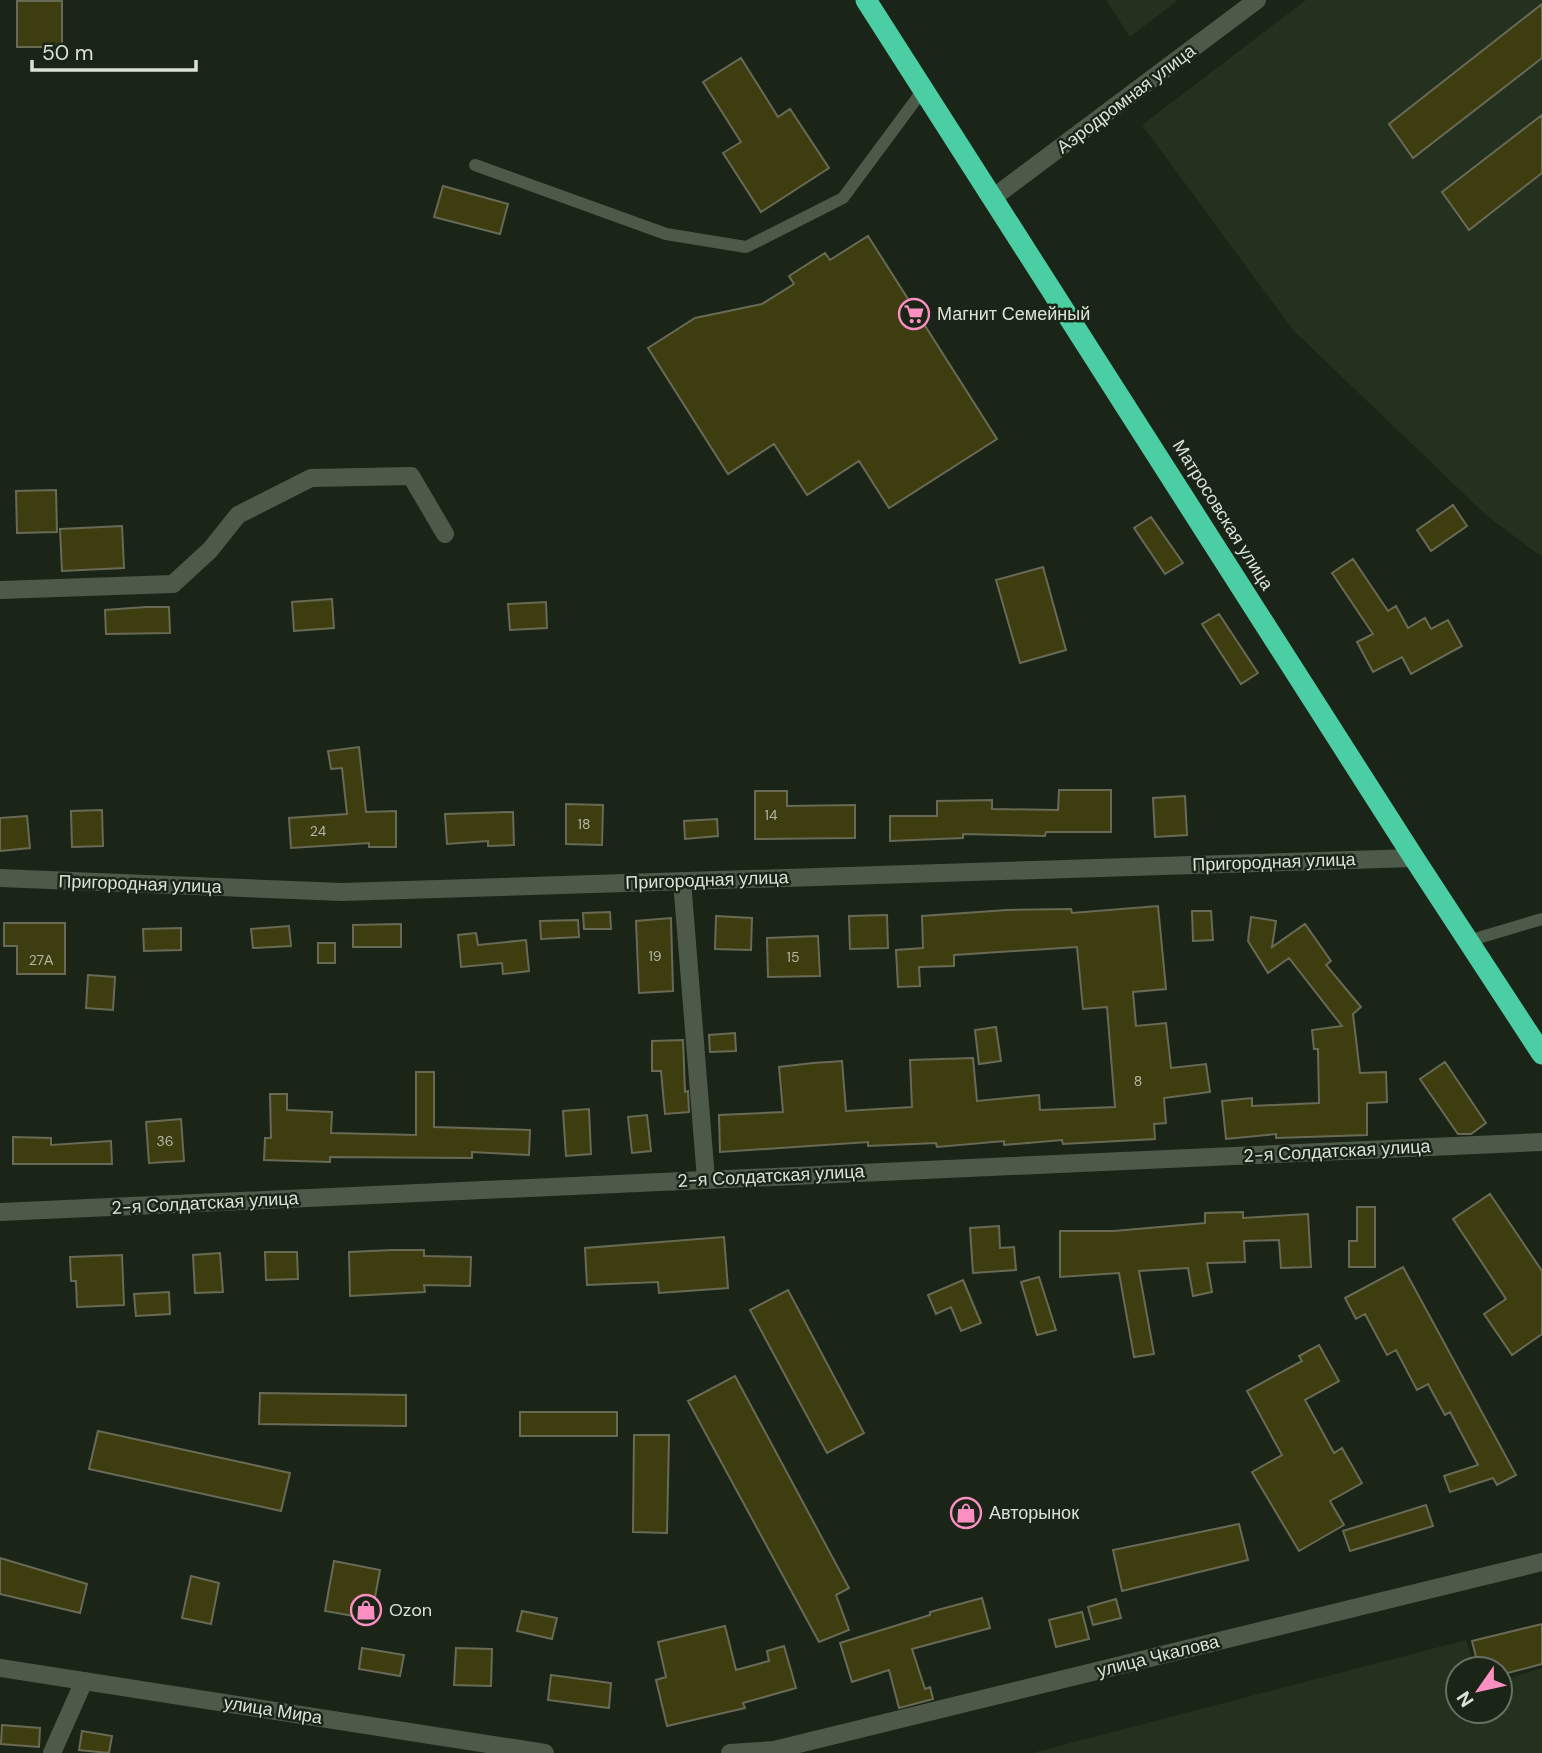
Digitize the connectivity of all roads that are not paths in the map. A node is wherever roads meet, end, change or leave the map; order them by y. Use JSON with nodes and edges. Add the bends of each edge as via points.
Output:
{"nodes":[{"id":1,"x":866,"y":0,"type":"edge"},
{"id":2,"x":1257,"y":0,"type":"edge"},
{"id":3,"x":923,"y":90,"type":"junction"},
{"id":4,"x":475,"y":165,"type":"dead end"},
{"id":5,"x":994,"y":197,"type":"junction"},
{"id":6,"x":445,"y":534,"type":"dead end"},
{"id":7,"x":0,"y":590,"type":"edge"},
{"id":8,"x":1414,"y":858,"type":"junction"},
{"id":9,"x":0,"y":878,"type":"edge"},
{"id":10,"x":682,"y":881,"type":"junction"},
{"id":11,"x":1542,"y":919,"type":"edge"},
{"id":12,"x":1468,"y":941,"type":"junction"},
{"id":13,"x":1542,"y":1054,"type":"edge"},
{"id":14,"x":1542,"y":1142,"type":"edge"},
{"id":15,"x":706,"y":1179,"type":"junction"},
{"id":16,"x":0,"y":1212,"type":"edge"},
{"id":17,"x":1542,"y":1562,"type":"edge"},
{"id":18,"x":0,"y":1668,"type":"edge"},
{"id":19,"x":84,"y":1681,"type":"junction"},
{"id":20,"x":776,"y":1751,"type":"edge"},
{"id":21,"x":52,"y":1753,"type":"edge"},
{"id":22,"x":545,"y":1753,"type":"edge"},
{"id":23,"x":730,"y":1753,"type":"edge"}],
"edges":[{"from":1,"to":3,"type":"highway","name":"Матросовская улица"},
{"from":2,"to":5,"type":"street","name":"Аэродромная улица"},
{"from":3,"to":4,"type":"lane","via":[[843,198],[746,247],[666,234]]},
{"from":3,"to":5,"type":"highway","name":"Матросовская улица"},
{"from":5,"to":8,"type":"highway","name":"Матросовская улица"},
{"from":6,"to":7,"type":"street","via":[[411,475],[311,478],[238,515],[210,550],[173,584]]},
{"from":8,"to":10,"type":"street","name":"Пригородная улица"},
{"from":8,"to":12,"type":"highway","name":"Матросовская улица"},
{"from":9,"to":10,"type":"street","name":"Пригородная улица","via":[[342,892]]},
{"from":10,"to":15,"type":"street"},
{"from":11,"to":12,"type":"lane"},
{"from":12,"to":13,"type":"highway","name":"Матросовская улица"},
{"from":14,"to":15,"type":"street","name":"2-я Солдатская улица"},
{"from":15,"to":16,"type":"street","name":"2-я Солдатская улица"},
{"from":17,"to":20,"type":"street","name":"улица Чкалова"},
{"from":18,"to":19,"type":"street","name":"улица Мира"},
{"from":19,"to":21,"type":"street"},
{"from":19,"to":22,"type":"street","name":"улица Мира"},
{"from":20,"to":23,"type":"street"}]}
